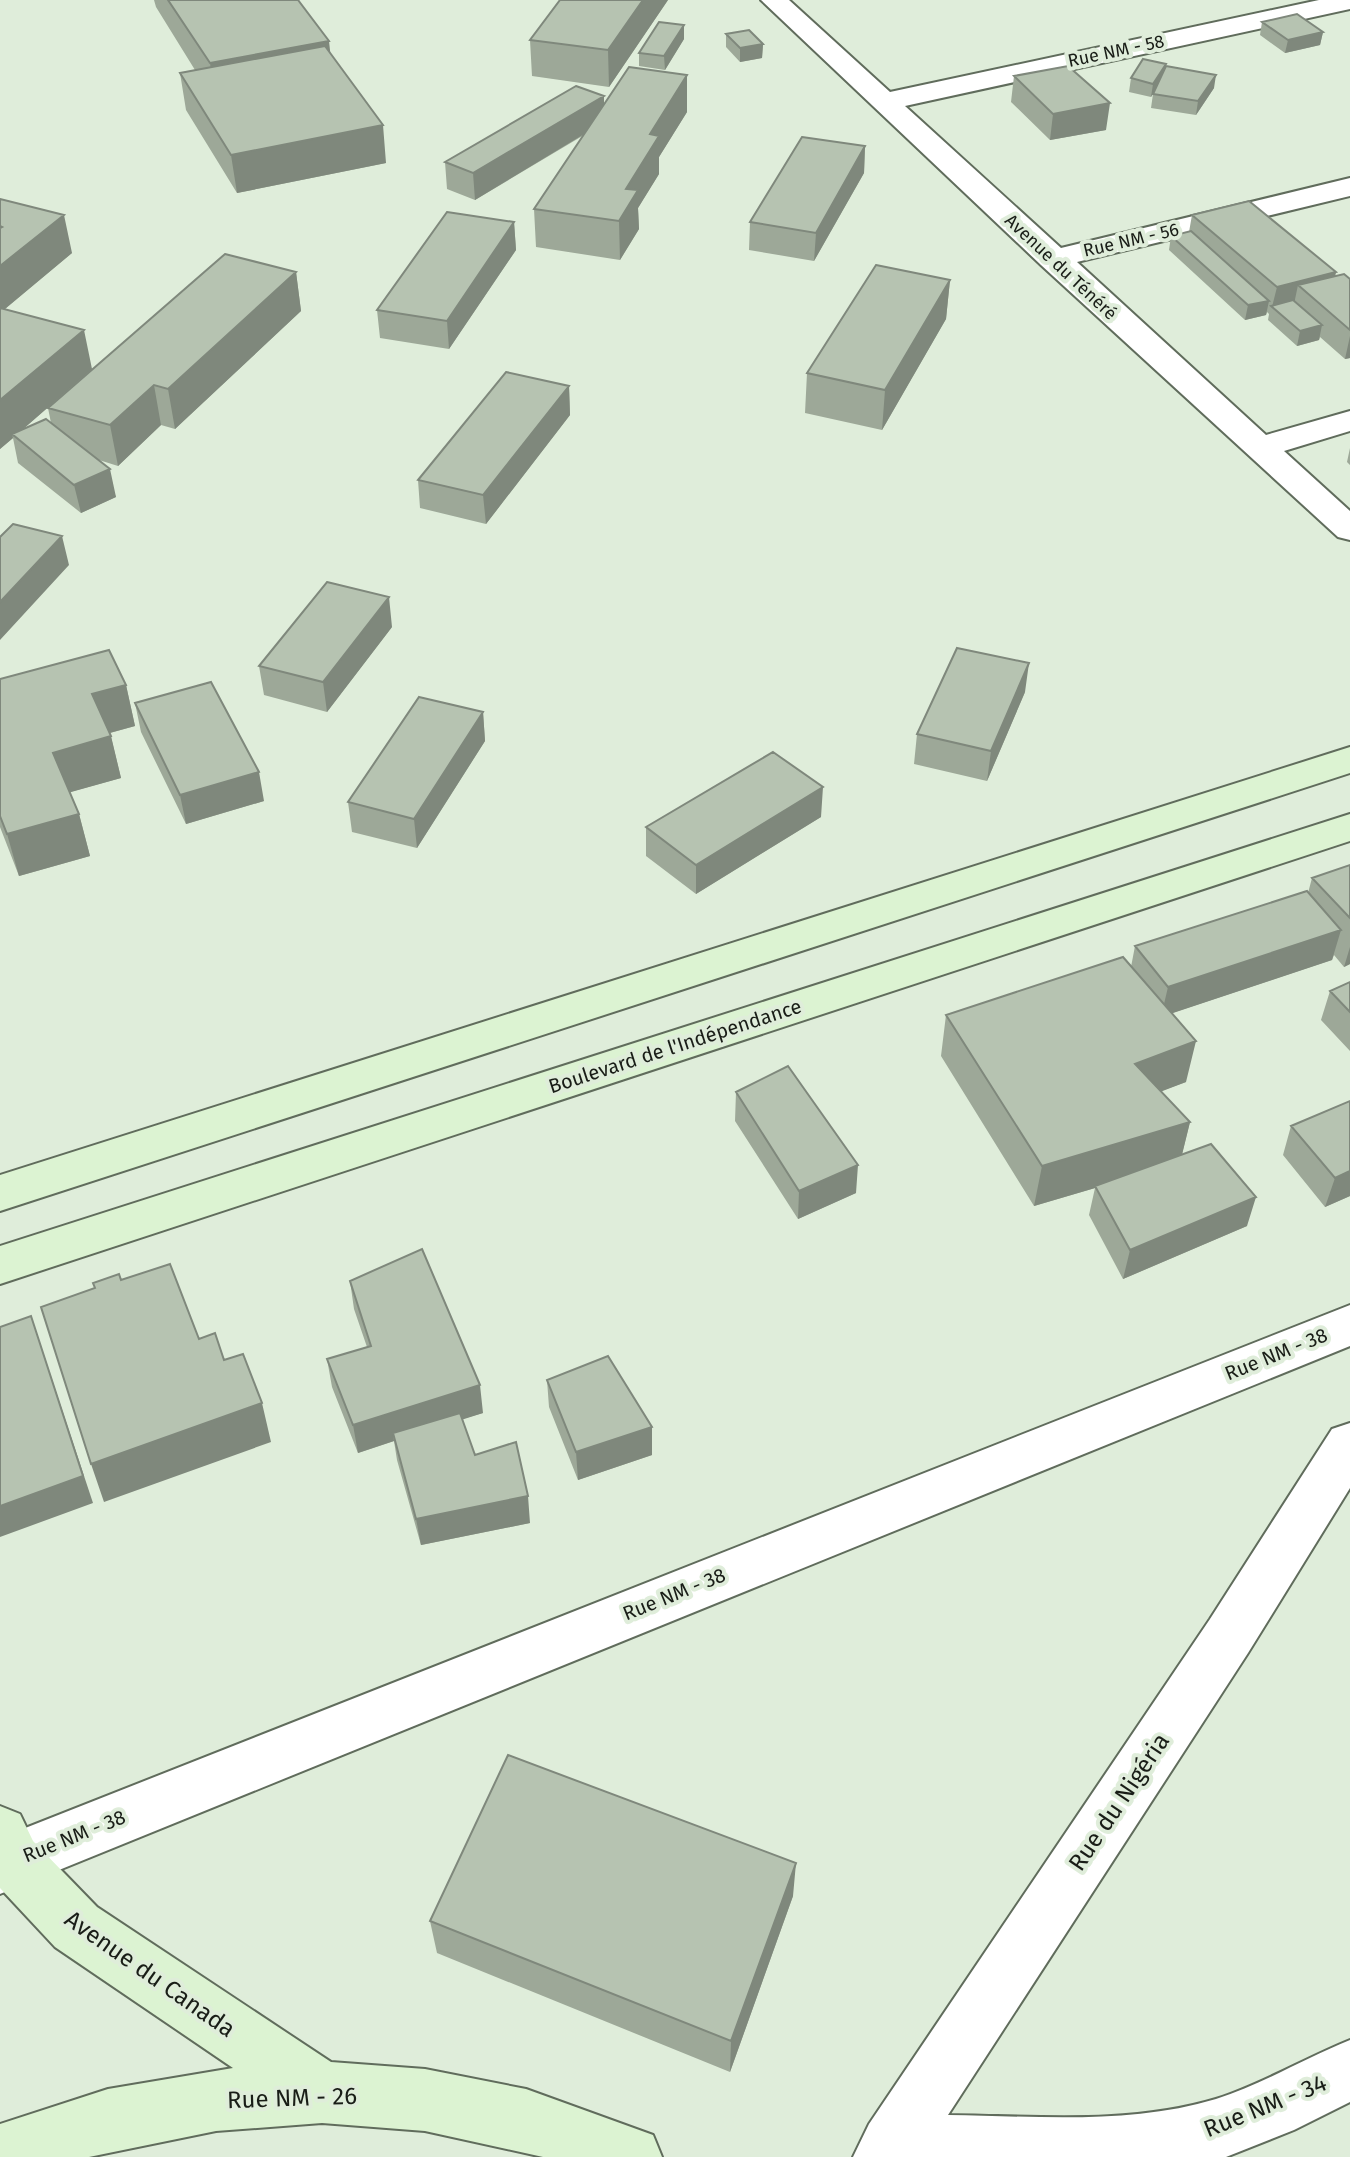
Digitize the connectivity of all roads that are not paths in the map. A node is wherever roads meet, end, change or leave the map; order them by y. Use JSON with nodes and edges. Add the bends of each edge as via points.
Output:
{"nodes":[{"id":1,"x":774,"y":0,"type":"edge"},
{"id":2,"x":1350,"y":1,"type":"edge"},
{"id":3,"x":883,"y":102,"type":"junction"},
{"id":4,"x":1350,"y":187,"type":"edge"},
{"id":5,"x":1052,"y":259,"type":"junction"},
{"id":6,"x":1350,"y":421,"type":"edge"},
{"id":7,"x":1258,"y":448,"type":"junction"},
{"id":8,"x":1350,"y":530,"type":"edge"},
{"id":9,"x":1350,"y":760,"type":"edge"},
{"id":10,"x":1350,"y":827,"type":"edge"},
{"id":11,"x":0,"y":1193,"type":"edge"},
{"id":12,"x":0,"y":1265,"type":"edge"},
{"id":13,"x":1350,"y":1325,"type":"edge"},
{"id":14,"x":1350,"y":1444,"type":"edge"},
{"id":15,"x":4,"y":1853,"type":"edge"},
{"id":16,"x":1350,"y":2070,"type":"edge"},
{"id":17,"x":322,"y":2092,"type":"junction"},
{"id":18,"x":887,"y":2151,"type":"edge"},
{"id":19,"x":0,"y":2155,"type":"edge"},
{"id":20,"x":631,"y":2157,"type":"edge"}],
"edges":[{"from":1,"to":3,"type":"street","name":"Avenue du Ténéré"},
{"from":2,"to":3,"type":"street","name":"Rue NM - 58"},
{"from":3,"to":5,"type":"street","name":"Avenue du Ténéré"},
{"from":4,"to":5,"type":"street","name":"Rue NM - 56"},
{"from":5,"to":7,"type":"street","name":"Avenue du Ténéré"},
{"from":6,"to":7,"type":"street"},
{"from":7,"to":8,"type":"street","name":"Avenue du Ténéré"},
{"from":9,"to":11,"type":"main road"},
{"from":10,"to":12,"type":"main road","name":"Boulevard de l'Indépendance"},
{"from":13,"to":15,"type":"street","name":"Rue NM - 38"},
{"from":14,"to":18,"type":"street","name":"Rue du Nigéria"},
{"from":15,"to":17,"type":"main road","name":"Avenue du Canada","via":[[76,1927]]},
{"from":16,"to":18,"type":"street","name":"Rue NM - 34","via":[[1260,2113],[1193,2136],[1106,2148]]},
{"from":17,"to":19,"type":"main road","name":"Rue NM - 26","via":[[216,2100],[124,2117]]},
{"from":17,"to":20,"type":"main road","name":"Rue NM - 26","via":[[425,2100],[526,2120]]}]}
